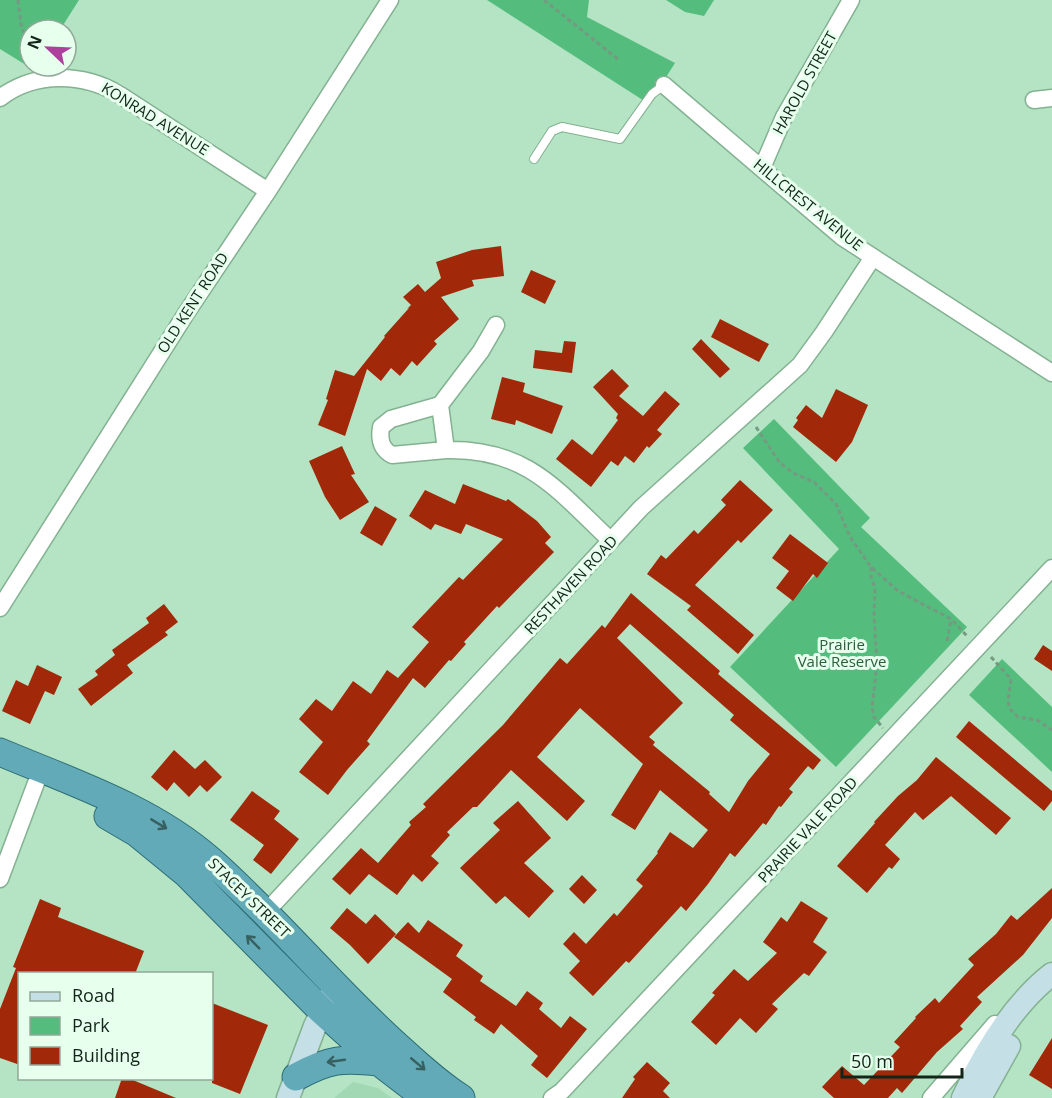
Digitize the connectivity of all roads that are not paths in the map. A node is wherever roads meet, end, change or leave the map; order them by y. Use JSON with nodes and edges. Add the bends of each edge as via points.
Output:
{"nodes":[{"id":1,"x":390,"y":0,"type":"edge"},
{"id":2,"x":851,"y":0,"type":"edge"},
{"id":3,"x":664,"y":84,"type":"joint"},
{"id":4,"x":0,"y":98,"type":"edge"},
{"id":5,"x":1052,"y":98,"type":"edge"},
{"id":6,"x":1034,"y":100,"type":"dead end"},
{"id":7,"x":534,"y":159,"type":"dead end"},
{"id":8,"x":762,"y":168,"type":"junction"},
{"id":9,"x":268,"y":191,"type":"junction"},
{"id":10,"x":873,"y":257,"type":"junction"},
{"id":11,"x":496,"y":325,"type":"dead end"},
{"id":12,"x":1052,"y":373,"type":"edge"},
{"id":13,"x":440,"y":405,"type":"junction"},
{"id":14,"x":446,"y":450,"type":"junction"},
{"id":15,"x":611,"y":541,"type":"junction"},
{"id":16,"x":1052,"y":568,"type":"edge"},
{"id":17,"x":0,"y":608,"type":"edge"},
{"id":18,"x":0,"y":752,"type":"edge"},
{"id":19,"x":0,"y":768,"type":"edge"},
{"id":20,"x":36,"y":783,"type":"junction"},
{"id":21,"x":0,"y":879,"type":"edge"},
{"id":22,"x":266,"y":912,"type":"junction"},
{"id":23,"x":1052,"y":974,"type":"edge"},
{"id":24,"x":1052,"y":983,"type":"edge"},
{"id":25,"x":335,"y":986,"type":"junction"},
{"id":26,"x":322,"y":1011,"type":"junction"},
{"id":27,"x":1015,"y":1012,"type":"junction"},
{"id":28,"x":379,"y":1062,"type":"junction"},
{"id":29,"x":292,"y":1087,"type":"edge"},
{"id":30,"x":557,"y":1096,"type":"edge"},
{"id":31,"x":426,"y":1098,"type":"edge"},
{"id":32,"x":461,"y":1098,"type":"edge"},
{"id":33,"x":931,"y":1098,"type":"edge"},
{"id":34,"x":963,"y":1098,"type":"edge"},
{"id":35,"x":980,"y":1098,"type":"edge"}],
"edges":[{"from":1,"to":9,"type":"street","name":"OLD KENT ROAD"},
{"from":2,"to":8,"type":"street","name":"HAROLD STREET","via":[[784,117]]},
{"from":3,"to":7,"type":"lane","via":[[652,94],[620,139],[562,127],[552,131]]},
{"from":3,"to":8,"type":"street","name":"HILLCREST AVENUE"},
{"from":4,"to":9,"type":"street","name":"KONRAD AVENUE","via":[[14,89],[48,79],[95,83],[120,95]]},
{"from":5,"to":6,"type":"street"},
{"from":8,"to":10,"type":"street","name":"HILLCREST AVENUE","via":[[842,237]]},
{"from":9,"to":17,"type":"street","name":"OLD KENT ROAD"},
{"from":10,"to":12,"type":"street","name":"HILLCREST AVENUE"},
{"from":10,"to":15,"type":"street","name":"RESTHAVEN ROAD","via":[[800,364],[653,496]]},
{"from":11,"to":13,"type":"street"},
{"from":13,"to":14,"type":"street"},
{"from":13,"to":14,"type":"street","via":[[385,422],[381,441],[392,455]]},
{"from":14,"to":15,"type":"street","via":[[482,452],[526,466]]},
{"from":15,"to":22,"type":"street","name":"RESTHAVEN ROAD"},
{"from":16,"to":30,"type":"street","name":"PRAIRIE VALE ROAD"},
{"from":18,"to":22,"type":"highway","name":"STACEY STREET","one_way":true,"via":[[163,826],[208,859]]},
{"from":19,"to":20,"type":"highway","name":"STACEY STREET"},
{"from":20,"to":21,"type":"street"},
{"from":26,"to":20,"type":"highway","name":"STACEY STREET","one_way":true,"via":[[157,848],[109,817]]},
{"from":22,"to":25,"type":"highway","name":"STACEY STREET"},
{"from":23,"to":27,"type":"main road","via":[[1036,986]]},
{"from":24,"to":35,"type":"main road","via":[[1011,1042]]},
{"from":25,"to":26,"type":"main road"},
{"from":25,"to":32,"type":"highway","name":"STACEY STREET","one_way":true,"via":[[415,1062]]},
{"from":26,"to":28,"type":"highway","name":"STACEY STREET"},
{"from":26,"to":29,"type":"main road"},
{"from":27,"to":33,"type":"street","via":[[996,1024]]},
{"from":27,"to":34,"type":"main road","via":[[986,1054]]},
{"from":28,"to":29,"type":"highway","one_way":true,"via":[[324,1063]]},
{"from":28,"to":31,"type":"highway","name":"STACEY STREET"}]}
